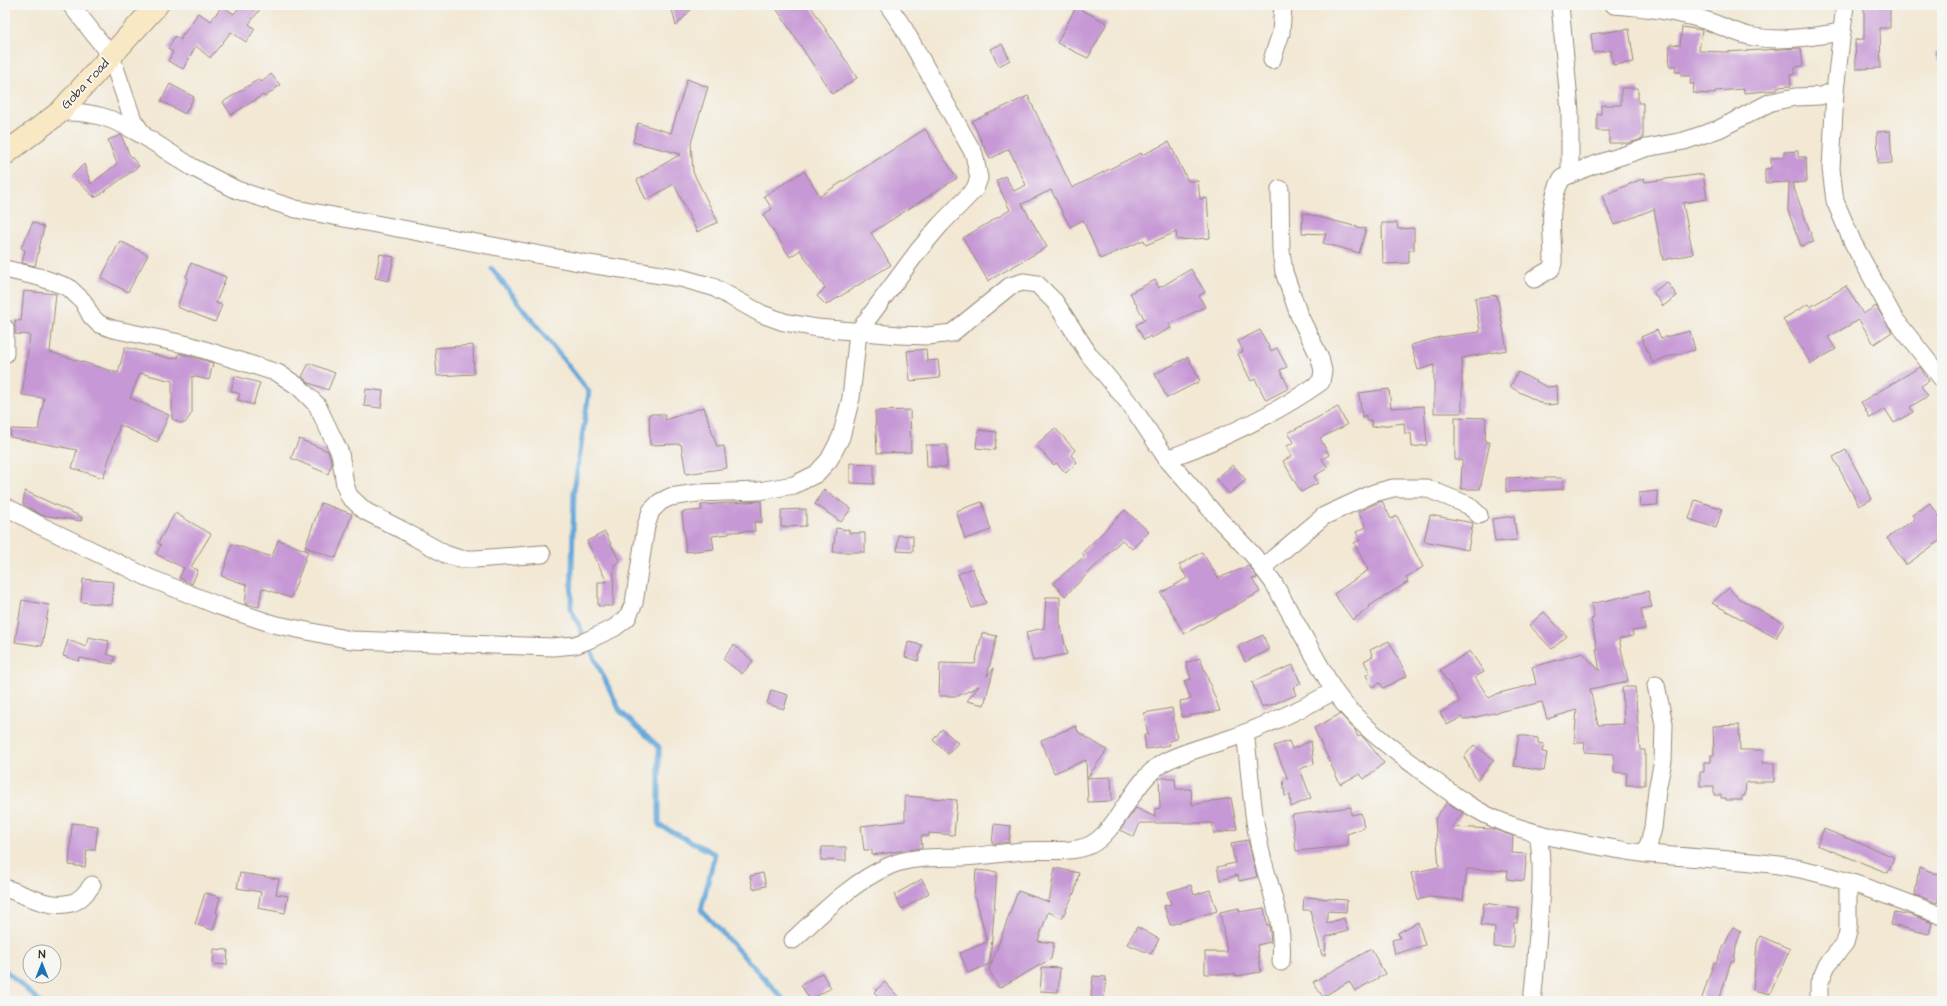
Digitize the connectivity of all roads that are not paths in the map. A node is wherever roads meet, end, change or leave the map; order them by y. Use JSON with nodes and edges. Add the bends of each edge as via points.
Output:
{"nodes":[{"id":1,"x":71,"y":5,"type":"edge"},
{"id":2,"x":157,"y":5,"type":"edge"},
{"id":3,"x":888,"y":5,"type":"edge"},
{"id":4,"x":1283,"y":5,"type":"edge"},
{"id":5,"x":1560,"y":5,"type":"edge"},
{"id":6,"x":1614,"y":5,"type":"edge"},
{"id":7,"x":1845,"y":5,"type":"edge"},
{"id":8,"x":1842,"y":32,"type":"junction"},
{"id":9,"x":111,"y":56,"type":"junction"},
{"id":10,"x":1272,"y":60,"type":"dead end"},
{"id":11,"x":1835,"y":91,"type":"junction"},
{"id":12,"x":60,"y":112,"type":"junction"},
{"id":13,"x":144,"y":136,"type":"junction"},
{"id":14,"x":5,"y":154,"type":"edge"},
{"id":15,"x":1570,"y":174,"type":"junction"},
{"id":16,"x":1280,"y":189,"type":"dead end"},
{"id":17,"x":5,"y":269,"type":"edge"},
{"id":18,"x":1534,"y":279,"type":"dead end"},
{"id":19,"x":5,"y":328,"type":"edge"},
{"id":20,"x":858,"y":332,"type":"junction"},
{"id":21,"x":5,"y":354,"type":"edge"},
{"id":22,"x":1942,"y":379,"type":"edge"},
{"id":23,"x":1167,"y":459,"type":"junction"},
{"id":24,"x":5,"y":506,"type":"edge"},
{"id":25,"x":1479,"y":515,"type":"dead end"},
{"id":26,"x":542,"y":554,"type":"dead end"},
{"id":27,"x":1262,"y":568,"type":"junction"},
{"id":28,"x":1656,"y":685,"type":"dead end"},
{"id":29,"x":1334,"y":691,"type":"junction"},
{"id":30,"x":1245,"y":733,"type":"junction"},
{"id":31,"x":1538,"y":834,"type":"junction"},
{"id":32,"x":1646,"y":854,"type":"junction"},
{"id":33,"x":1848,"y":882,"type":"junction"},
{"id":34,"x":92,"y":885,"type":"dead end"},
{"id":35,"x":5,"y":888,"type":"edge"},
{"id":36,"x":1942,"y":916,"type":"edge"},
{"id":37,"x":793,"y":940,"type":"dead end"},
{"id":38,"x":1281,"y":962,"type":"dead end"},
{"id":39,"x":1535,"y":978,"type":"junction"},
{"id":40,"x":1532,"y":1001,"type":"edge"},
{"id":41,"x":1545,"y":1001,"type":"edge"},
{"id":42,"x":1819,"y":1001,"type":"edge"}],
"edges":[{"from":1,"to":9,"type":"street"},
{"from":2,"to":9,"type":"street","name":"Goba road"},
{"from":3,"to":20,"type":"street","via":[[974,154],[979,178],[975,189],[940,225]]},
{"from":4,"to":10,"type":"street","via":[[1281,33]]},
{"from":5,"to":15,"type":"street","via":[[1570,111]]},
{"from":6,"to":8,"type":"street","via":[[1648,8],[1700,19],[1753,37],[1810,37]]},
{"from":7,"to":8,"type":"street"},
{"from":8,"to":11,"type":"street"},
{"from":9,"to":12,"type":"street","name":"Goba road"},
{"from":9,"to":13,"type":"street","via":[[133,120]]},
{"from":11,"to":15,"type":"street","via":[[1820,96],[1771,102],[1720,129],[1684,141],[1646,148]]},
{"from":11,"to":22,"type":"street","via":[[1831,169],[1835,201],[1853,243],[1894,318]]},
{"from":12,"to":13,"type":"street","via":[[82,111],[105,116]]},
{"from":12,"to":14,"type":"street","name":"Goba road"},
{"from":13,"to":20,"type":"street","via":[[192,167],[236,190],[296,209],[589,264],[681,278],[713,287],[755,311],[784,322]]},
{"from":15,"to":18,"type":"street","via":[[1562,178],[1553,200],[1550,220],[1553,250],[1551,269]]},
{"from":16,"to":23,"type":"street","via":[[1284,272],[1299,315],[1320,358],[1323,371],[1321,382],[1286,405],[1245,426]]},
{"from":17,"to":26,"type":"street","via":[[68,287],[83,301],[99,324],[189,345],[278,373],[299,387],[317,405],[340,453],[349,496],[365,511],[445,554],[475,560]]},
{"from":19,"to":21,"type":"street"},
{"from":20,"to":23,"type":"street","via":[[928,336],[952,333],[1010,286],[1024,282],[1037,284],[1055,302],[1090,356],[1133,408]]},
{"from":20,"to":24,"type":"street","via":[[852,398],[841,436],[829,460],[816,474],[794,485],[698,493],[670,497],[660,502],[651,511],[646,526],[634,603],[627,618],[614,628],[575,644],[553,647],[351,640],[273,624],[219,606],[147,577],[38,525]]},
{"from":23,"to":27,"type":"street"},
{"from":25,"to":27,"type":"street","via":[[1468,506],[1426,488],[1393,488],[1374,493],[1324,516]]},
{"from":27,"to":29,"type":"street","via":[[1288,607]]},
{"from":28,"to":32,"type":"street","via":[[1664,724],[1663,761],[1653,828]]},
{"from":29,"to":30,"type":"street","via":[[1303,709]]},
{"from":29,"to":31,"type":"street","via":[[1361,723],[1448,790],[1504,823]]},
{"from":30,"to":37,"type":"street","via":[[1162,763],[1145,777],[1102,838],[1089,846],[1064,850],[909,860],[890,865],[838,898]]},
{"from":30,"to":38,"type":"street","via":[[1258,840],[1280,919]]},
{"from":31,"to":32,"type":"street"},
{"from":31,"to":39,"type":"street","via":[[1541,888]]},
{"from":32,"to":33,"type":"street","via":[[1779,865]]},
{"from":33,"to":36,"type":"street"},
{"from":33,"to":42,"type":"street","via":[[1846,943],[1826,965],[1820,984]]},
{"from":34,"to":35,"type":"street","via":[[82,897],[72,903],[59,904],[46,903]]},
{"from":39,"to":40,"type":"street"},
{"from":39,"to":41,"type":"street"}]}
